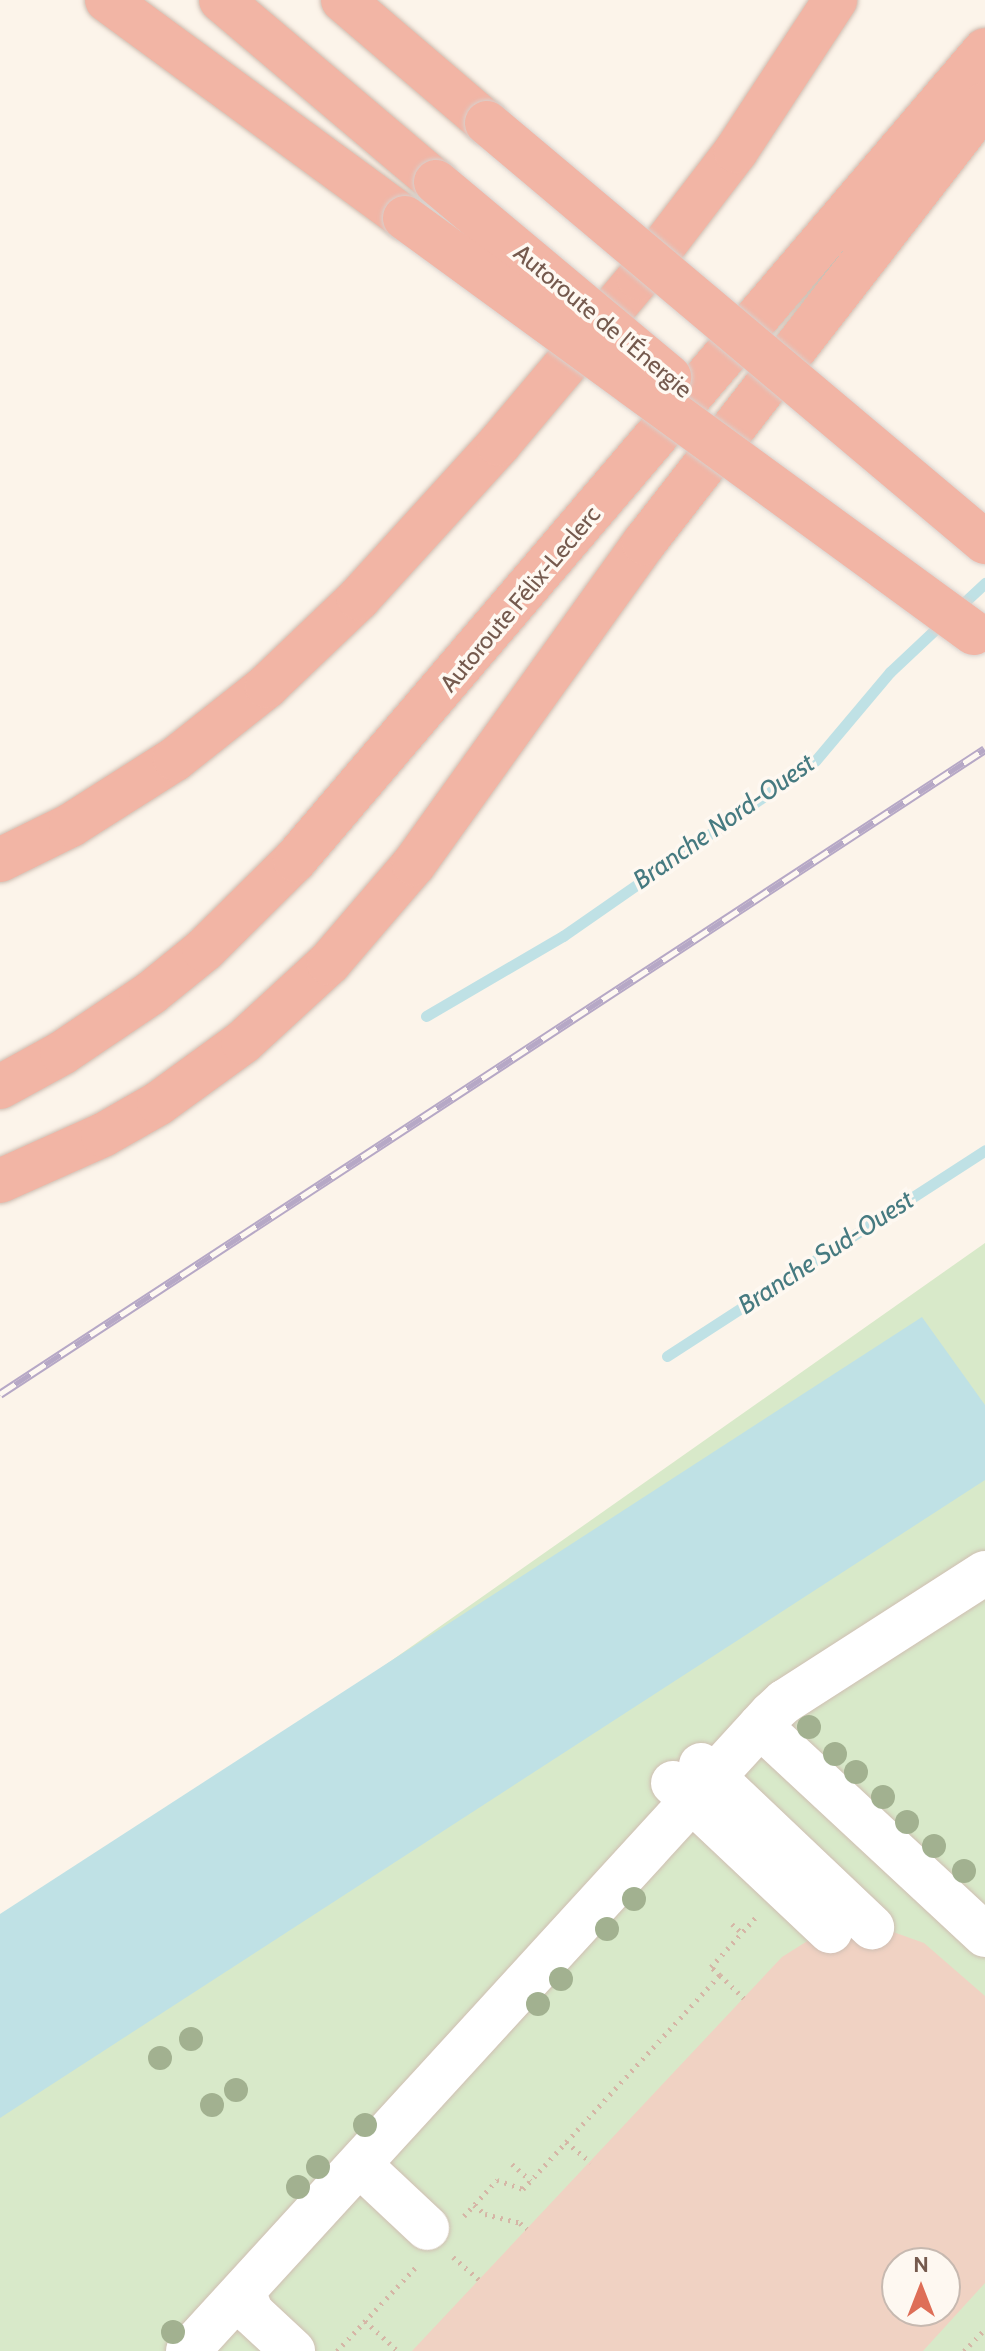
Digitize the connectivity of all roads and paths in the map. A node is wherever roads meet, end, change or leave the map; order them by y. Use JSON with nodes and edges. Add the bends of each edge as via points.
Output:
{"nodes":[{"id":1,"x":107,"y":0,"type":"edge"},
{"id":2,"x":221,"y":0,"type":"edge"},
{"id":3,"x":343,"y":0,"type":"edge"},
{"id":4,"x":835,"y":0,"type":"edge"},
{"id":5,"x":985,"y":50,"type":"edge"},
{"id":6,"x":985,"y":104,"type":"edge"},
{"id":7,"x":985,"y":542,"type":"edge"},
{"id":8,"x":980,"y":638,"type":"edge"},
{"id":9,"x":0,"y":860,"type":"edge"},
{"id":10,"x":0,"y":1087,"type":"edge"},
{"id":11,"x":0,"y":1181,"type":"edge"},
{"id":12,"x":985,"y":1573,"type":"edge"},
{"id":13,"x":760,"y":1726,"type":"junction"},
{"id":14,"x":695,"y":1782,"type":"junction"},
{"id":15,"x":762,"y":1911,"type":"dead end"},
{"id":16,"x":977,"y":1912,"type":"edge"},
{"id":17,"x":732,"y":1924,"type":"dead end"},
{"id":18,"x":851,"y":1929,"type":"dead end"},
{"id":19,"x":742,"y":1933,"type":"junction"},
{"id":20,"x":720,"y":1975,"type":"junction"},
{"id":21,"x":744,"y":1998,"type":"dead end"},
{"id":22,"x":660,"y":2026,"type":"dead end"},
{"id":23,"x":667,"y":2032,"type":"junction"},
{"id":24,"x":591,"y":2102,"type":"dead end"},
{"id":25,"x":598,"y":2108,"type":"junction"},
{"id":26,"x":566,"y":2142,"type":"junction"},
{"id":27,"x":591,"y":2162,"type":"dead end"},
{"id":28,"x":512,"y":2164,"type":"dead end"},
{"id":29,"x":360,"y":2165,"type":"junction"},
{"id":30,"x":531,"y":2181,"type":"junction"},
{"id":31,"x":474,"y":2205,"type":"junction"},
{"id":32,"x":527,"y":2229,"type":"dead end"},
{"id":33,"x":437,"y":2243,"type":"junction"},
{"id":34,"x":479,"y":2280,"type":"dead end"},
{"id":35,"x":243,"y":2292,"type":"junction"},
{"id":36,"x":365,"y":2321,"type":"junction"},
{"id":37,"x":985,"y":2329,"type":"edge"},
{"id":38,"x":188,"y":2351,"type":"edge"},
{"id":39,"x":293,"y":2351,"type":"edge"},
{"id":40,"x":337,"y":2351,"type":"edge"},
{"id":41,"x":398,"y":2351,"type":"edge"},
{"id":42,"x":964,"y":2351,"type":"edge"}],
"edges":[{"from":1,"to":8,"type":"highway","bridge":true},
{"from":2,"to":8,"type":"highway","name":"Autoroute de l'Énergie","bridge":true},
{"from":3,"to":7,"type":"highway","bridge":true},
{"from":4,"to":9,"type":"highway","via":[[745,140],[647,268],[490,454],[359,598],[267,686],[175,759],[71,825]]},
{"from":5,"to":10,"type":"highway","name":"Autoroute Félix-Leclerc","via":[[295,860],[160,986],[62,1053]]},
{"from":6,"to":11,"type":"highway","via":[[663,518],[414,864],[329,963],[243,1042],[159,1103],[93,1140]]},
{"from":12,"to":13,"type":"lane","via":[[784,1702]]},
{"from":13,"to":14,"type":"lane"},
{"from":13,"to":16,"type":"lane"},
{"from":14,"to":18,"type":"lane"},
{"from":14,"to":29,"type":"lane"},
{"from":15,"to":19,"type":"path"},
{"from":17,"to":19,"type":"path"},
{"from":19,"to":20,"type":"path","via":[[711,1967]]},
{"from":20,"to":21,"type":"path"},
{"from":20,"to":23,"type":"path"},
{"from":22,"to":23,"type":"path"},
{"from":23,"to":25,"type":"path"},
{"from":24,"to":25,"type":"path"},
{"from":25,"to":26,"type":"path"},
{"from":26,"to":27,"type":"path"},
{"from":26,"to":30,"type":"path"},
{"from":28,"to":30,"type":"path"},
{"from":29,"to":33,"type":"lane"},
{"from":29,"to":35,"type":"lane"},
{"from":30,"to":31,"type":"path","via":[[523,2189],[497,2180]]},
{"from":31,"to":32,"type":"path"},
{"from":31,"to":33,"type":"path"},
{"from":33,"to":34,"type":"path"},
{"from":33,"to":36,"type":"path"},
{"from":35,"to":38,"type":"lane"},
{"from":35,"to":39,"type":"lane","via":[[252,2313]]},
{"from":36,"to":40,"type":"path"},
{"from":36,"to":41,"type":"path"},
{"from":37,"to":42,"type":"path"}]}
